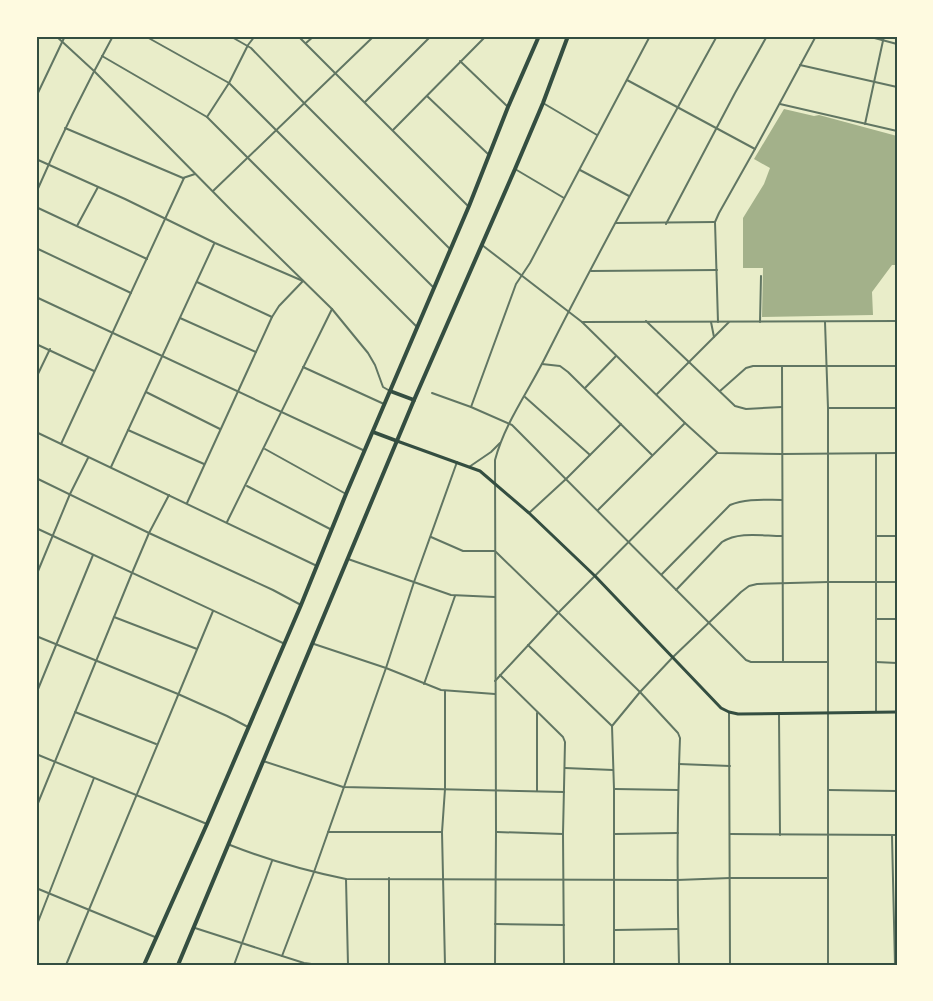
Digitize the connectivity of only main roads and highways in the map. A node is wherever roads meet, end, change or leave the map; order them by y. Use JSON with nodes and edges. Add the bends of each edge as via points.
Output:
{"nodes":[{"id":1,"x":538,"y":36,"type":"edge"},
{"id":2,"x":568,"y":36,"type":"edge"},
{"id":3,"x":390,"y":391,"type":"junction"},
{"id":4,"x":414,"y":400,"type":"junction"},
{"id":5,"x":373,"y":432,"type":"junction"},
{"id":6,"x":397,"y":441,"type":"junction"},
{"id":7,"x":897,"y":712,"type":"edge"},
{"id":8,"x":144,"y":965,"type":"edge"},
{"id":9,"x":179,"y":965,"type":"edge"}],
"edges":[{"from":1,"to":3,"type":"main road"},
{"from":2,"to":4,"type":"main road","via":[[543,103]]},
{"from":3,"to":4,"type":"main road"},
{"from":3,"to":5,"type":"main road"},
{"from":4,"to":6,"type":"main road"},
{"from":5,"to":6,"type":"main road"},
{"from":5,"to":8,"type":"main road"},
{"from":6,"to":7,"type":"main road","via":[[480,471],[595,576],[721,708],[738,714]]},
{"from":6,"to":9,"type":"main road"}]}
